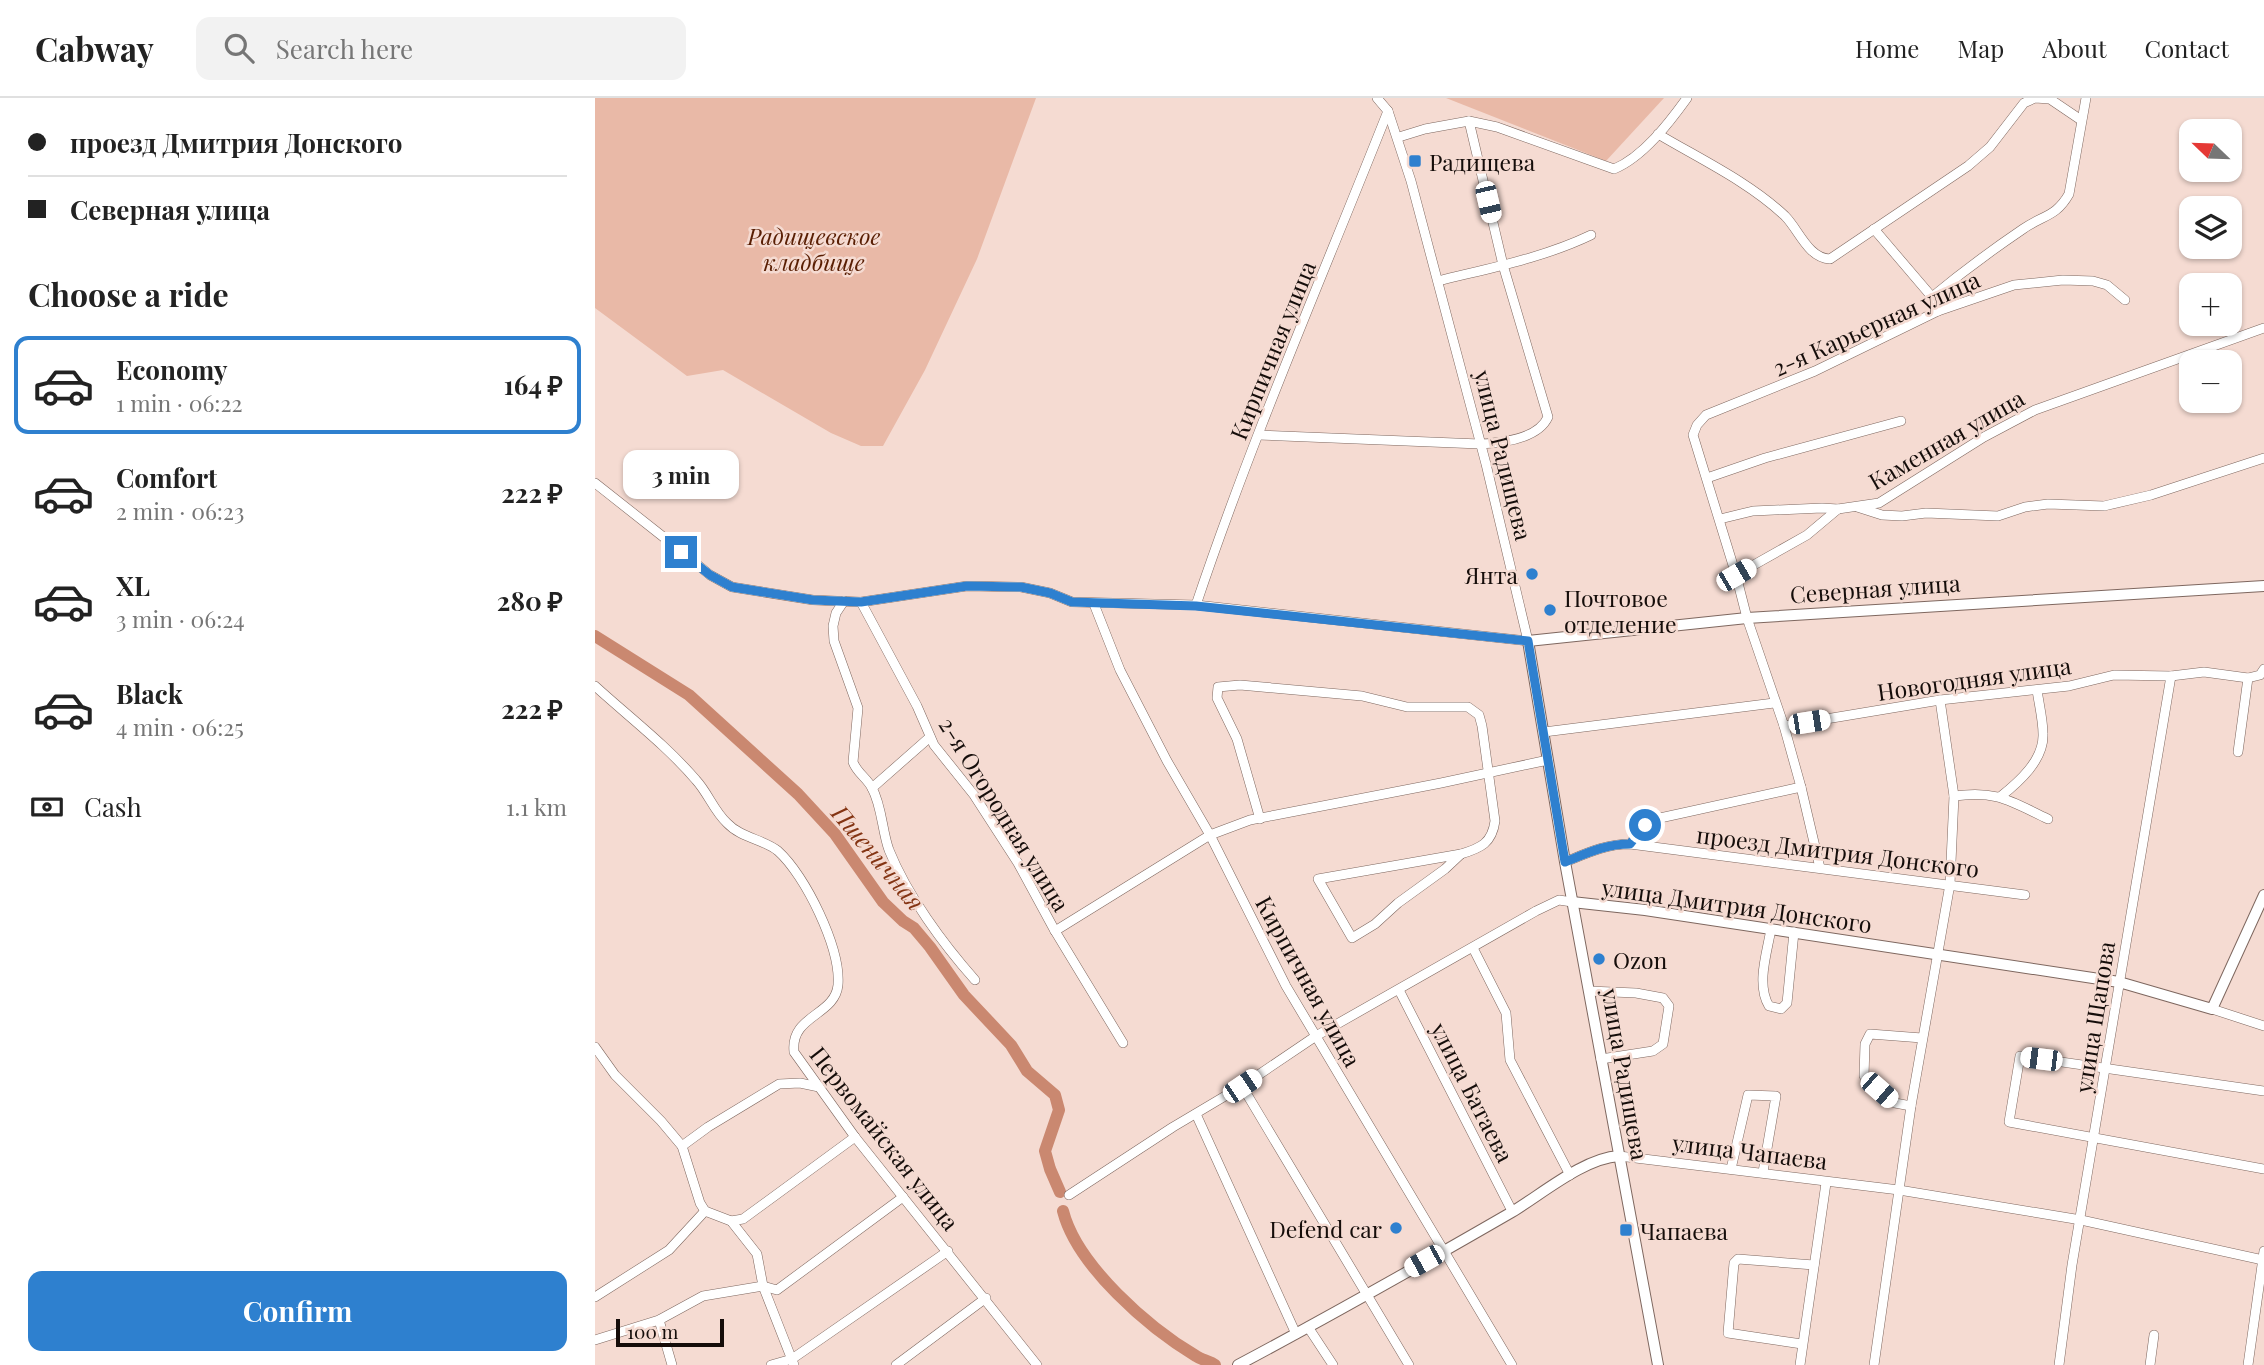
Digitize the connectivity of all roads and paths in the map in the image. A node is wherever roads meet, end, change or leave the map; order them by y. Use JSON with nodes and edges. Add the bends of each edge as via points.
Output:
{"nodes":[{"id":1,"x":1377,"y":98,"type":"edge"},
{"id":2,"x":1688,"y":98,"type":"edge"},
{"id":3,"x":2086,"y":98,"type":"edge"},
{"id":4,"x":1388,"y":111,"type":"junction"},
{"id":5,"x":2081,"y":120,"type":"junction"},
{"id":6,"x":1469,"y":121,"type":"junction"},
{"id":7,"x":1658,"y":134,"type":"junction"},
{"id":8,"x":1399,"y":137,"type":"junction"},
{"id":9,"x":1874,"y":229,"type":"junction"},
{"id":10,"x":1591,"y":235,"type":"dead end"},
{"id":11,"x":1503,"y":265,"type":"junction"},
{"id":12,"x":1438,"y":281,"type":"junction"},
{"id":13,"x":1932,"y":297,"type":"junction"},
{"id":14,"x":2125,"y":300,"type":"dead end"},
{"id":15,"x":1938,"y":311,"type":"junction"},
{"id":16,"x":2264,"y":328,"type":"edge"},
{"id":17,"x":1901,"y":421,"type":"dead end"},
{"id":18,"x":1259,"y":435,"type":"junction"},
{"id":19,"x":1481,"y":444,"type":"junction"},
{"id":20,"x":2264,"y":458,"type":"edge"},
{"id":21,"x":1707,"y":478,"type":"junction"},
{"id":22,"x":595,"y":483,"type":"edge"},
{"id":23,"x":1856,"y":507,"type":"junction"},
{"id":24,"x":1838,"y":509,"type":"junction"},
{"id":25,"x":1720,"y":519,"type":"junction"},
{"id":26,"x":1736,"y":575,"type":"junction"},
{"id":27,"x":2264,"y":586,"type":"edge"},
{"id":28,"x":844,"y":601,"type":"junction"},
{"id":29,"x":861,"y":602,"type":"junction"},
{"id":30,"x":1094,"y":604,"type":"junction"},
{"id":31,"x":1196,"y":606,"type":"junction"},
{"id":32,"x":1747,"y":618,"type":"junction"},
{"id":33,"x":1528,"y":641,"type":"junction"},
{"id":34,"x":2264,"y":669,"type":"edge"},
{"id":35,"x":2171,"y":676,"type":"junction"},
{"id":36,"x":2248,"y":678,"type":"junction"},
{"id":37,"x":595,"y":685,"type":"edge"},
{"id":38,"x":2037,"y":690,"type":"junction"},
{"id":39,"x":1940,"y":701,"type":"junction"},
{"id":40,"x":1774,"y":703,"type":"junction"},
{"id":41,"x":1784,"y":726,"type":"junction"},
{"id":42,"x":1543,"y":732,"type":"junction"},
{"id":43,"x":930,"y":737,"type":"junction"},
{"id":44,"x":2238,"y":752,"type":"dead end"},
{"id":45,"x":1548,"y":760,"type":"junction"},
{"id":46,"x":1488,"y":773,"type":"junction"},
{"id":47,"x":1801,"y":787,"type":"junction"},
{"id":48,"x":872,"y":788,"type":"junction"},
{"id":49,"x":1954,"y":796,"type":"junction"},
{"id":50,"x":2000,"y":797,"type":"junction"},
{"id":51,"x":1260,"y":818,"type":"junction"},
{"id":52,"x":2048,"y":819,"type":"dead end"},
{"id":53,"x":1210,"y":835,"type":"junction"},
{"id":54,"x":1630,"y":844,"type":"junction"},
{"id":55,"x":1461,"y":854,"type":"junction"},
{"id":56,"x":1565,"y":862,"type":"junction"},
{"id":57,"x":1820,"y":868,"type":"junction"},
{"id":58,"x":1950,"y":884,"type":"junction"},
{"id":59,"x":2025,"y":895,"type":"dead end"},
{"id":60,"x":2264,"y":895,"type":"edge"},
{"id":61,"x":1573,"y":902,"type":"junction"},
{"id":62,"x":1772,"y":929,"type":"junction"},
{"id":63,"x":1055,"y":931,"type":"junction"},
{"id":64,"x":1794,"y":932,"type":"junction"},
{"id":65,"x":1473,"y":947,"type":"junction"},
{"id":66,"x":1937,"y":954,"type":"junction"},
{"id":67,"x":975,"y":980,"type":"dead end"},
{"id":68,"x":2119,"y":982,"type":"junction"},
{"id":69,"x":1399,"y":990,"type":"junction"},
{"id":70,"x":1589,"y":991,"type":"junction"},
{"id":71,"x":2211,"y":1009,"type":"junction"},
{"id":72,"x":2264,"y":1026,"type":"edge"},
{"id":73,"x":1316,"y":1036,"type":"junction"},
{"id":74,"x":1922,"y":1038,"type":"junction"},
{"id":75,"x":1123,"y":1043,"type":"dead end"},
{"id":76,"x":595,"y":1047,"type":"edge"},
{"id":77,"x":1601,"y":1059,"type":"junction"},
{"id":78,"x":2105,"y":1068,"type":"junction"},
{"id":79,"x":1242,"y":1086,"type":"junction"},
{"id":80,"x":820,"y":1087,"type":"junction"},
{"id":81,"x":2264,"y":1091,"type":"edge"},
{"id":82,"x":1911,"y":1106,"type":"junction"},
{"id":83,"x":1196,"y":1114,"type":"junction"},
{"id":84,"x":855,"y":1137,"type":"junction"},
{"id":85,"x":2094,"y":1139,"type":"junction"},
{"id":86,"x":682,"y":1146,"type":"junction"},
{"id":87,"x":1619,"y":1156,"type":"junction"},
{"id":88,"x":1731,"y":1169,"type":"junction"},
{"id":89,"x":2264,"y":1169,"type":"edge"},
{"id":90,"x":1763,"y":1172,"type":"junction"},
{"id":91,"x":1570,"y":1175,"type":"junction"},
{"id":92,"x":1826,"y":1182,"type":"junction"},
{"id":93,"x":1899,"y":1190,"type":"junction"},
{"id":94,"x":1069,"y":1195,"type":"dead end"},
{"id":95,"x":903,"y":1197,"type":"junction"},
{"id":96,"x":705,"y":1211,"type":"junction"},
{"id":97,"x":1513,"y":1211,"type":"junction"},
{"id":98,"x":2081,"y":1220,"type":"junction"},
{"id":99,"x":731,"y":1221,"type":"junction"},
{"id":100,"x":1444,"y":1250,"type":"junction"},
{"id":101,"x":948,"y":1251,"type":"junction"},
{"id":102,"x":2263,"y":1255,"type":"edge"},
{"id":103,"x":1814,"y":1265,"type":"junction"},
{"id":104,"x":763,"y":1286,"type":"junction"},
{"id":105,"x":1365,"y":1294,"type":"junction"},
{"id":106,"x":595,"y":1297,"type":"edge"},
{"id":107,"x":986,"y":1298,"type":"junction"},
{"id":108,"x":659,"y":1320,"type":"junction"},
{"id":109,"x":1308,"y":1326,"type":"junction"},
{"id":110,"x":1296,"y":1334,"type":"junction"},
{"id":111,"x":2154,"y":1335,"type":"dead end"},
{"id":112,"x":595,"y":1340,"type":"edge"},
{"id":113,"x":1802,"y":1344,"type":"junction"},
{"id":114,"x":793,"y":1362,"type":"edge"},
{"id":115,"x":672,"y":1365,"type":"edge"},
{"id":116,"x":771,"y":1365,"type":"edge"},
{"id":117,"x":896,"y":1365,"type":"edge"},
{"id":118,"x":1037,"y":1365,"type":"edge"},
{"id":119,"x":1238,"y":1365,"type":"edge"},
{"id":120,"x":1333,"y":1365,"type":"edge"},
{"id":121,"x":1409,"y":1365,"type":"edge"},
{"id":122,"x":1512,"y":1365,"type":"edge"},
{"id":123,"x":1658,"y":1365,"type":"edge"},
{"id":124,"x":1800,"y":1365,"type":"edge"},
{"id":125,"x":1874,"y":1365,"type":"edge"},
{"id":126,"x":2059,"y":1365,"type":"edge"},
{"id":127,"x":2150,"y":1365,"type":"edge"},
{"id":128,"x":2248,"y":1365,"type":"edge"}],
"edges":[{"from":1,"to":4,"type":"street","name":"улица Радищева"},
{"from":2,"to":7,"type":"street"},
{"from":3,"to":5,"type":"street","name":"2-я Карьерная улица"},
{"from":4,"to":8,"type":"street","name":"улица Радищева"},
{"from":4,"to":18,"type":"street","name":"Кирпичная улица"},
{"from":5,"to":9,"type":"street","via":[[2049,99],[2024,103],[1976,159]]},
{"from":5,"to":13,"type":"street","name":"2-я Карьерная улица","via":[[2069,194],[2062,207],[2027,226]]},
{"from":6,"to":7,"type":"street","via":[[1614,169],[1626,164]]},
{"from":6,"to":8,"type":"street"},
{"from":6,"to":11,"type":"street"},
{"from":7,"to":9,"type":"street","via":[[1757,193],[1786,217],[1821,258],[1830,259]]},
{"from":8,"to":12,"type":"street","name":"улица Радищева"},
{"from":9,"to":13,"type":"street"},
{"from":10,"to":11,"type":"street","via":[[1558,250]]},
{"from":11,"to":12,"type":"street"},
{"from":11,"to":19,"type":"street","via":[[1548,417],[1536,430]]},
{"from":12,"to":19,"type":"street","name":"улица Радищева"},
{"from":13,"to":15,"type":"street"},
{"from":14,"to":15,"type":"street","name":"2-я Карьерная улица","via":[[2107,285],[2063,280],[2014,285]]},
{"from":15,"to":21,"type":"street","name":"2-я Карьерная улица","via":[[1815,372],[1706,415],[1693,435]]},
{"from":16,"to":23,"type":"street","name":"Каменная улица","via":[[2035,410],[1984,436],[1879,503]]},
{"from":17,"to":21,"type":"street"},
{"from":18,"to":19,"type":"street"},
{"from":18,"to":31,"type":"street","name":"Кирпичная улица"},
{"from":19,"to":33,"type":"street","name":"улица Радищева"},
{"from":20,"to":23,"type":"street","via":[[2104,506],[2048,504],[1999,516],[1882,515]]},
{"from":21,"to":25,"type":"street"},
{"from":22,"to":28,"type":"street","name":"Северная улица","via":[[710,575],[732,587]]},
{"from":23,"to":24,"type":"street","name":"Каменная улица"},
{"from":24,"to":25,"type":"street","name":"Каменная улица","via":[[1753,511]]},
{"from":24,"to":26,"type":"street","via":[[1807,535]]},
{"from":25,"to":26,"type":"street"},
{"from":26,"to":32,"type":"street"},
{"from":27,"to":32,"type":"main road","name":"Северная улица"},
{"from":28,"to":29,"type":"street","name":"Северная улица"},
{"from":28,"to":48,"type":"street","via":[[836,613],[834,640],[857,708],[853,762]]},
{"from":29,"to":30,"type":"street","name":"Северная улица","via":[[967,586],[1021,587]]},
{"from":29,"to":43,"type":"street","name":"2-я Огородная улица"},
{"from":30,"to":31,"type":"street","name":"Северная улица"},
{"from":30,"to":53,"type":"street","name":"Кирпичная улица","via":[[1121,670]]},
{"from":31,"to":33,"type":"street","name":"Северная улица"},
{"from":32,"to":33,"type":"main road","name":"Северная улица"},
{"from":32,"to":40,"type":"street"},
{"from":33,"to":42,"type":"main road","name":"улица Радищева"},
{"from":34,"to":36,"type":"street"},
{"from":35,"to":36,"type":"street","name":"Новогодняя улица","via":[[2204,672]]},
{"from":35,"to":38,"type":"street","name":"Новогодняя улица","via":[[2114,675]]},
{"from":35,"to":68,"type":"street","name":"улица Щапова"},
{"from":36,"to":44,"type":"street"},
{"from":37,"to":80,"type":"street","name":"Первомайская улица","via":[[698,781],[726,823],[771,846],[798,875],[828,937],[837,974],[831,1002],[793,1038],[794,1052]]},
{"from":38,"to":39,"type":"street","name":"Новогодняя улица"},
{"from":38,"to":50,"type":"street","via":[[2044,737],[2034,762]]},
{"from":39,"to":41,"type":"street","name":"Новогодняя улица"},
{"from":39,"to":49,"type":"street"},
{"from":40,"to":41,"type":"street"},
{"from":40,"to":42,"type":"street"},
{"from":41,"to":47,"type":"street"},
{"from":42,"to":45,"type":"main road","name":"улица Радищева"},
{"from":43,"to":48,"type":"street"},
{"from":43,"to":63,"type":"street","name":"2-я Огородная улица","via":[[1018,863]]},
{"from":45,"to":46,"type":"street"},
{"from":45,"to":56,"type":"main road","name":"улица Радищева"},
{"from":46,"to":51,"type":"street"},
{"from":46,"to":51,"type":"street","via":[[1479,715],[1468,707],[1407,707],[1363,696],[1218,687],[1217,698],[1237,739]]},
{"from":46,"to":55,"type":"street","via":[[1493,835],[1475,850]]},
{"from":47,"to":54,"type":"street","via":[[1660,818],[1645,825]]},
{"from":47,"to":57,"type":"street"},
{"from":48,"to":67,"type":"street","via":[[895,864],[942,939]]},
{"from":49,"to":50,"type":"street","via":[[1980,792]]},
{"from":49,"to":58,"type":"street"},
{"from":50,"to":52,"type":"street"},
{"from":51,"to":53,"type":"street"},
{"from":53,"to":63,"type":"street"},
{"from":53,"to":73,"type":"street","name":"Кирпичная улица"},
{"from":54,"to":56,"type":"street","name":"проезд Дмитрия Донского","via":[[1615,844]]},
{"from":54,"to":57,"type":"street","name":"проезд Дмитрия Донского"},
{"from":55,"to":55,"type":"street","via":[[1375,925],[1352,938],[1318,879]]},
{"from":56,"to":61,"type":"main road","name":"улица Радищева"},
{"from":57,"to":58,"type":"street","name":"проезд Дмитрия Донского"},
{"from":58,"to":59,"type":"street","name":"проезд Дмитрия Донского"},
{"from":58,"to":66,"type":"street"},
{"from":60,"to":71,"type":"main road"},
{"from":61,"to":62,"type":"main road","name":"улица Дмитрия Донского"},
{"from":61,"to":65,"type":"street","name":"улица Дмитрия Донского","via":[[1559,900]]},
{"from":61,"to":70,"type":"main road","name":"улица Радищева"},
{"from":62,"to":64,"type":"main road","name":"улица Дмитрия Донского"},
{"from":62,"to":64,"type":"street","via":[[1763,996],[1769,1006],[1781,1009],[1787,1003]]},
{"from":63,"to":75,"type":"street","name":"2-я Огородная улица"},
{"from":64,"to":66,"type":"main road","name":"улица Дмитрия Донского"},
{"from":65,"to":69,"type":"street","name":"улица Дмитрия Донского"},
{"from":65,"to":91,"type":"street","via":[[1506,1013],[1510,1060]]},
{"from":66,"to":68,"type":"main road","name":"улица Дмитрия Донского"},
{"from":66,"to":74,"type":"street"},
{"from":68,"to":71,"type":"main road","name":"улица Дмитрия Донского"},
{"from":68,"to":78,"type":"street","name":"улица Щапова"},
{"from":69,"to":73,"type":"street","name":"улица Дмитрия Донского"},
{"from":69,"to":97,"type":"street","name":"улица Батаева"},
{"from":70,"to":77,"type":"main road","name":"улица Радищева"},
{"from":70,"to":77,"type":"street","via":[[1663,998],[1669,1006],[1660,1047]]},
{"from":71,"to":72,"type":"street","name":"улица Дмитрия Донского"},
{"from":73,"to":79,"type":"street","name":"улица Дмитрия Донского"},
{"from":73,"to":100,"type":"street","name":"Кирпичная улица"},
{"from":74,"to":82,"type":"street"},
{"from":74,"to":82,"type":"street","via":[[1870,1034],[1865,1044],[1864,1076],[1895,1103]]},
{"from":76,"to":86,"type":"street"},
{"from":77,"to":87,"type":"main road","name":"улица Радищева"},
{"from":78,"to":81,"type":"street"},
{"from":78,"to":85,"type":"street","name":"улица Щапова"},
{"from":78,"to":85,"type":"street","via":[[2020,1056],[2009,1122]]},
{"from":79,"to":83,"type":"street","name":"улица Дмитрия Донского"},
{"from":79,"to":105,"type":"street"},
{"from":80,"to":84,"type":"street","name":"Первомайская улица"},
{"from":80,"to":86,"type":"street","via":[[779,1084]]},
{"from":82,"to":93,"type":"street"},
{"from":83,"to":94,"type":"street","name":"улица Дмитрия Донского"},
{"from":83,"to":110,"type":"street"},
{"from":84,"to":95,"type":"street","name":"Первомайская улица"},
{"from":84,"to":99,"type":"street","via":[[743,1219]]},
{"from":85,"to":89,"type":"street"},
{"from":85,"to":98,"type":"street","name":"улица Щапова"},
{"from":86,"to":96,"type":"street"},
{"from":87,"to":88,"type":"street","name":"улица Чапаева"},
{"from":87,"to":91,"type":"main road","name":"улица Чапаева"},
{"from":87,"to":123,"type":"main road","name":"улица Радищева"},
{"from":88,"to":90,"type":"street","name":"улица Чапаева"},
{"from":88,"to":90,"type":"street","via":[[1748,1095],[1760,1094],[1776,1097]]},
{"from":90,"to":92,"type":"street","name":"улица Чапаева"},
{"from":91,"to":97,"type":"main road","name":"улица Чапаева"},
{"from":92,"to":93,"type":"street","name":"улица Чапаева"},
{"from":92,"to":103,"type":"street"},
{"from":93,"to":98,"type":"street","name":"улица Чапаева"},
{"from":93,"to":125,"type":"street"},
{"from":95,"to":101,"type":"street","name":"Первомайская улица"},
{"from":95,"to":104,"type":"street","via":[[777,1290]]},
{"from":96,"to":99,"type":"street"},
{"from":96,"to":106,"type":"street","via":[[669,1250]]},
{"from":97,"to":100,"type":"main road","name":"улица Чапаева"},
{"from":98,"to":102,"type":"street","name":"улица Чапаева"},
{"from":98,"to":126,"type":"street","name":"улица Щапова"},
{"from":99,"to":104,"type":"street","via":[[757,1254]]},
{"from":100,"to":105,"type":"main road","name":"улица Чапаева"},
{"from":100,"to":122,"type":"street","name":"Кирпичная улица"},
{"from":101,"to":107,"type":"street","name":"Первомайская улица"},
{"from":101,"to":114,"type":"street"},
{"from":102,"to":128,"type":"street"},
{"from":103,"to":113,"type":"street"},
{"from":103,"to":113,"type":"street","via":[[1738,1259],[1734,1263],[1728,1333]]},
{"from":104,"to":108,"type":"street","via":[[703,1296]]},
{"from":104,"to":114,"type":"street"},
{"from":105,"to":109,"type":"main road","name":"улица Чапаева"},
{"from":105,"to":121,"type":"street"},
{"from":107,"to":117,"type":"street"},
{"from":107,"to":118,"type":"street","name":"Первомайская улица"},
{"from":108,"to":112,"type":"street"},
{"from":108,"to":115,"type":"street"},
{"from":109,"to":110,"type":"main road","name":"улица Чапаева"},
{"from":109,"to":120,"type":"street"},
{"from":110,"to":119,"type":"main road","name":"улица Чапаева"},
{"from":111,"to":127,"type":"street"},
{"from":113,"to":124,"type":"street"},
{"from":114,"to":116,"type":"street"}]}
